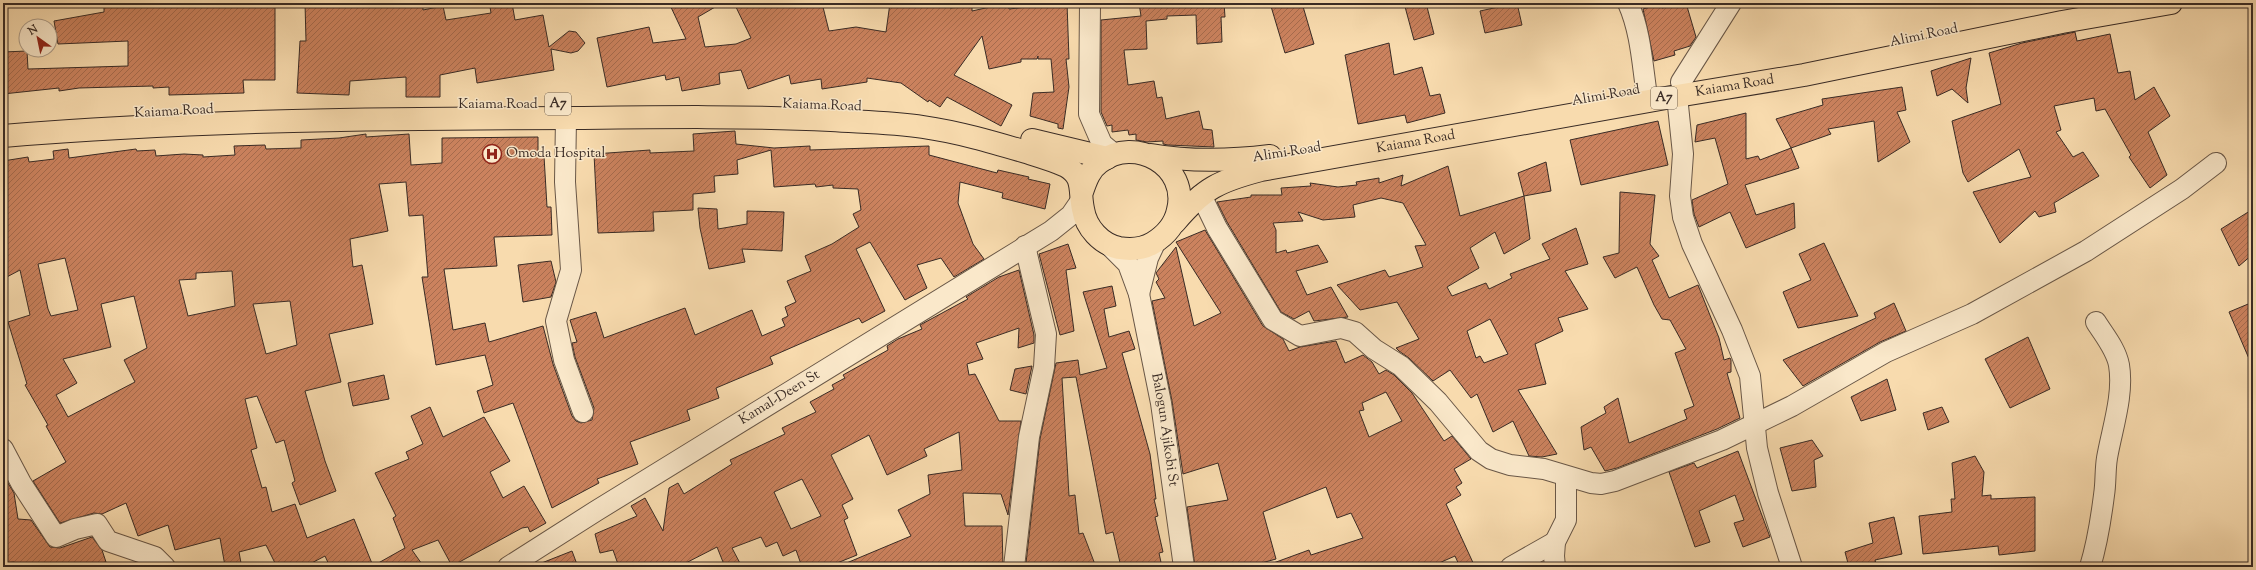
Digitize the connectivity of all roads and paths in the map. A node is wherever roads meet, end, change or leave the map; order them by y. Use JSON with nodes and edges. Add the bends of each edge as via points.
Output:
{"nodes":[{"id":1,"x":1090,"y":3,"type":"edge"},
{"id":2,"x":1628,"y":3,"type":"edge"},
{"id":3,"x":1731,"y":3,"type":"edge"},
{"id":4,"x":2082,"y":3,"type":"edge"},
{"id":5,"x":2171,"y":3,"type":"edge"},
{"id":6,"x":1646,"y":89,"type":"junction"},
{"id":7,"x":1679,"y":89,"type":"junction"},
{"id":8,"x":566,"y":118,"type":"junction"},
{"id":9,"x":3,"y":122,"type":"edge"},
{"id":10,"x":3,"y":136,"type":"edge"},
{"id":11,"x":1150,"y":154,"type":"junction"},
{"id":12,"x":1110,"y":156,"type":"junction"},
{"id":13,"x":2216,"y":163,"type":"dead end"},
{"id":14,"x":1082,"y":195,"type":"junction"},
{"id":15,"x":1201,"y":195,"type":"junction"},
{"id":16,"x":1173,"y":224,"type":"junction"},
{"id":17,"x":1051,"y":231,"type":"junction"},
{"id":18,"x":1101,"y":238,"type":"junction"},
{"id":19,"x":1156,"y":241,"type":"junction"},
{"id":20,"x":1024,"y":246,"type":"junction"},
{"id":21,"x":1139,"y":294,"type":"junction"},
{"id":22,"x":2096,"y":322,"type":"dead end"},
{"id":23,"x":583,"y":412,"type":"dead end"},
{"id":24,"x":1754,"y":424,"type":"junction"},
{"id":25,"x":3,"y":450,"type":"edge"},
{"id":26,"x":1566,"y":477,"type":"junction"},
{"id":27,"x":1555,"y":542,"type":"junction"},
{"id":28,"x":165,"y":567,"type":"edge"},
{"id":29,"x":508,"y":567,"type":"edge"},
{"id":30,"x":1014,"y":567,"type":"edge"},
{"id":31,"x":1184,"y":567,"type":"edge"},
{"id":32,"x":1512,"y":567,"type":"edge"},
{"id":33,"x":1555,"y":567,"type":"edge"},
{"id":34,"x":1792,"y":567,"type":"edge"},
{"id":35,"x":2090,"y":567,"type":"edge"}],
"edges":[{"from":1,"to":12,"type":"street","via":[[1089,114]]},
{"from":2,"to":6,"type":"street","via":[[1634,16],[1642,54]]},
{"from":3,"to":7,"type":"street"},
{"from":4,"to":7,"type":"highway","name":"Alimi Road","number":"A7"},
{"from":5,"to":7,"type":"highway","name":"Kaiama Road","number":"A7","via":[[2062,22],[1818,72]]},
{"from":6,"to":7,"type":"highway","name":"Alimi Road","number":"A7"},
{"from":6,"to":11,"type":"highway","name":"Alimi Road","number":"A7","via":[[1280,155],[1245,159],[1184,160]]},
{"from":7,"to":15,"type":"highway","name":"Kaiama Road","number":"A7","via":[[1261,170],[1218,183]]},
{"from":7,"to":24,"type":"street","via":[[1683,154],[1680,196],[1682,217],[1750,376]]},
{"from":8,"to":10,"type":"highway","name":"Kaiama Road","number":"A7","via":[[345,118],[134,127]]},
{"from":8,"to":14,"type":"highway","name":"Kaiama Road","number":"A7","via":[[740,117],[920,126],[984,140],[1057,162],[1078,177]]},
{"from":8,"to":23,"type":"street","via":[[565,182],[571,270],[556,321],[564,360]]},
{"from":9,"to":12,"type":"highway","name":"Kaiama Road","number":"A7","via":[[78,116],[344,105],[815,106],[876,109],[954,118]]},
{"from":11,"to":12,"type":"highway","via":[[1131,151]]},
{"from":11,"to":16,"type":"highway","via":[[1164,164],[1175,177],[1180,201]]},
{"from":12,"to":14,"type":"highway","via":[[1099,162],[1088,175]]},
{"from":13,"to":24,"type":"street","via":[[2182,189],[2086,251],[1972,314],[1886,352],[1792,406]]},
{"from":14,"to":17,"type":"street","name":"Kamal-Deen St","via":[[1071,215]]},
{"from":14,"to":18,"type":"highway","via":[[1083,211],[1089,227]]},
{"from":15,"to":16,"type":"highway","name":"Kaiama Road","number":"A7"},
{"from":15,"to":26,"type":"street","via":[[1217,228],[1273,320],[1300,336],[1330,328],[1347,328],[1401,366],[1438,402],[1479,451],[1491,459],[1510,465],[1544,469]]},
{"from":16,"to":19,"type":"highway","via":[[1162,238]]},
{"from":17,"to":18,"type":"street","via":[[1081,229]]},
{"from":17,"to":20,"type":"street","name":"Kamal-Deen St"},
{"from":18,"to":19,"type":"highway","via":[[1116,247],[1133,249],[1148,246]]},
{"from":18,"to":21,"type":"street","name":"Balogun Ajikobi St","via":[[1128,264]]},
{"from":19,"to":21,"type":"street","via":[[1148,258]]},
{"from":20,"to":29,"type":"street","name":"Kamal-Deen St"},
{"from":20,"to":30,"type":"street","via":[[1046,334],[1044,367],[1029,437]]},
{"from":21,"to":31,"type":"street","name":"Balogun Ajikobi St","via":[[1161,403]]},
{"from":22,"to":35,"type":"street","via":[[2116,355],[2119,386],[2116,421],[2107,459],[2095,552]]},
{"from":24,"to":26,"type":"street","via":[[1722,440],[1615,481],[1601,484]]},
{"from":24,"to":34,"type":"street","via":[[1768,493]]},
{"from":25,"to":28,"type":"street","via":[[56,537],[74,529],[97,524],[108,541],[155,557]]},
{"from":26,"to":27,"type":"street","via":[[1566,520]]},
{"from":27,"to":32,"type":"street"},
{"from":27,"to":33,"type":"street"}]}
